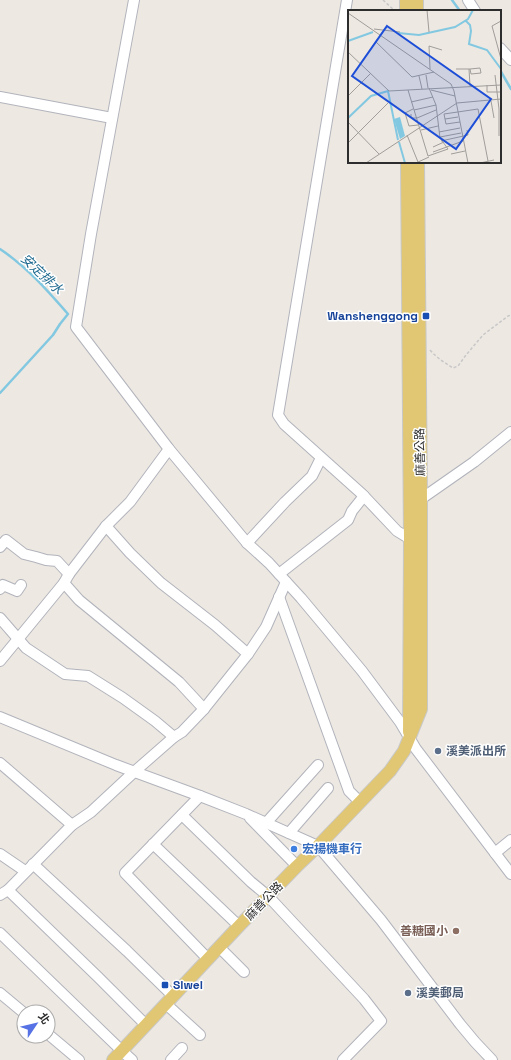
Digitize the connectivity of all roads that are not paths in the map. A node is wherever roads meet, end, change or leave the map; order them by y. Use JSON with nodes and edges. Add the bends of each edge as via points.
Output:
{"nodes":[{"id":1,"x":134,"y":0,"type":"edge"},
{"id":2,"x":347,"y":0,"type":"edge"},
{"id":3,"x":417,"y":0,"type":"edge"},
{"id":4,"x":468,"y":0,"type":"edge"},
{"id":5,"x":405,"y":7,"type":"edge"},
{"id":6,"x":474,"y":10,"type":"edge"},
{"id":7,"x":501,"y":49,"type":"edge"},
{"id":8,"x":511,"y":60,"type":"edge"},
{"id":9,"x":0,"y":97,"type":"edge"},
{"id":10,"x":112,"y":118,"type":"junction"},
{"id":11,"x":407,"y":163,"type":"edge"},
{"id":12,"x":418,"y":163,"type":"edge"},
{"id":13,"x":511,"y":432,"type":"edge"},
{"id":14,"x":169,"y":449,"type":"junction"},
{"id":15,"x":321,"y":458,"type":"junction"},
{"id":16,"x":364,"y":496,"type":"junction"},
{"id":17,"x":421,"y":499,"type":"junction"},
{"id":18,"x":106,"y":526,"type":"junction"},
{"id":19,"x":415,"y":539,"type":"junction"},
{"id":20,"x":247,"y":544,"type":"junction"},
{"id":21,"x":0,"y":547,"type":"edge"},
{"id":22,"x":282,"y":578,"type":"junction"},
{"id":23,"x":66,"y":579,"type":"junction"},
{"id":24,"x":21,"y":585,"type":"dead end"},
{"id":25,"x":0,"y":589,"type":"edge"},
{"id":26,"x":279,"y":596,"type":"junction"},
{"id":27,"x":0,"y":618,"type":"edge"},
{"id":28,"x":18,"y":639,"type":"junction"},
{"id":29,"x":248,"y":654,"type":"junction"},
{"id":30,"x":0,"y":661,"type":"edge"},
{"id":31,"x":204,"y":709,"type":"junction"},
{"id":32,"x":0,"y":717,"type":"edge"},
{"id":33,"x":174,"y":737,"type":"junction"},
{"id":34,"x":409,"y":739,"type":"junction"},
{"id":35,"x":0,"y":763,"type":"edge"},
{"id":36,"x":318,"y":765,"type":"dead end"},
{"id":37,"x":134,"y":772,"type":"junction"},
{"id":38,"x":328,"y":788,"type":"dead end"},
{"id":39,"x":200,"y":796,"type":"junction"},
{"id":40,"x":360,"y":802,"type":"junction"},
{"id":41,"x":246,"y":814,"type":"junction"},
{"id":42,"x":182,"y":815,"type":"junction"},
{"id":43,"x":266,"y":823,"type":"junction"},
{"id":44,"x":72,"y":825,"type":"junction"},
{"id":45,"x":289,"y":833,"type":"junction"},
{"id":46,"x":511,"y":840,"type":"edge"},
{"id":47,"x":153,"y":844,"type":"junction"},
{"id":48,"x":318,"y":846,"type":"junction"},
{"id":49,"x":495,"y":853,"type":"junction"},
{"id":50,"x":0,"y":854,"type":"edge"},
{"id":51,"x":33,"y":864,"type":"junction"},
{"id":52,"x":297,"y":866,"type":"junction"},
{"id":53,"x":25,"y":871,"type":"junction"},
{"id":54,"x":511,"y":874,"type":"edge"},
{"id":55,"x":4,"y":892,"type":"edge"},
{"id":56,"x":268,"y":896,"type":"junction"},
{"id":57,"x":239,"y":926,"type":"junction"},
{"id":58,"x":0,"y":932,"type":"edge"},
{"id":59,"x":219,"y":947,"type":"junction"},
{"id":60,"x":208,"y":959,"type":"junction"},
{"id":61,"x":244,"y":972,"type":"dead end"},
{"id":62,"x":0,"y":993,"type":"edge"},
{"id":63,"x":169,"y":1000,"type":"junction"},
{"id":64,"x":16,"y":1006,"type":"edge"},
{"id":65,"x":146,"y":1025,"type":"junction"},
{"id":66,"x":200,"y":1036,"type":"dead end"},
{"id":67,"x":56,"y":1041,"type":"edge"},
{"id":68,"x":182,"y":1048,"type":"dead end"},
{"id":69,"x":118,"y":1056,"type":"edge"},
{"id":70,"x":79,"y":1060,"type":"edge"},
{"id":71,"x":132,"y":1060,"type":"edge"},
{"id":72,"x":171,"y":1060,"type":"edge"},
{"id":73,"x":343,"y":1060,"type":"edge"},
{"id":74,"x":492,"y":1060,"type":"edge"}],
"edges":[{"from":1,"to":10,"type":"street"},
{"from":2,"to":15,"type":"street","via":[[278,415],[284,424]]},
{"from":3,"to":5,"type":"main road"},
{"from":4,"to":6,"type":"street"},
{"from":7,"to":8,"type":"street"},
{"from":9,"to":10,"type":"street"},
{"from":10,"to":14,"type":"street","via":[[76,327]]},
{"from":11,"to":19,"type":"main road","name":"麻善公路"},
{"from":12,"to":17,"type":"main road","name":"麻善公路"},
{"from":13,"to":17,"type":"street"},
{"from":14,"to":18,"type":"street","via":[[130,502]]},
{"from":14,"to":20,"type":"street"},
{"from":15,"to":16,"type":"street"},
{"from":15,"to":20,"type":"street","via":[[312,476]]},
{"from":16,"to":19,"type":"street","via":[[397,531]]},
{"from":16,"to":22,"type":"street","via":[[348,520]]},
{"from":17,"to":19,"type":"main road","name":"麻善公路"},
{"from":18,"to":23,"type":"street"},
{"from":18,"to":29,"type":"street","via":[[161,583]]},
{"from":19,"to":34,"type":"main road","name":"麻善公路","via":[[421,709]]},
{"from":20,"to":22,"type":"street"},
{"from":21,"to":23,"type":"street","via":[[6,540],[24,554],[57,561]]},
{"from":22,"to":26,"type":"street"},
{"from":22,"to":34,"type":"street","via":[[362,671],[400,722]]},
{"from":23,"to":28,"type":"street"},
{"from":23,"to":31,"type":"street","via":[[79,600],[179,682]]},
{"from":24,"to":25,"type":"street","via":[[17,591],[2,585]]},
{"from":26,"to":29,"type":"street","via":[[266,627]]},
{"from":26,"to":40,"type":"street","via":[[349,791]]},
{"from":27,"to":28,"type":"street"},
{"from":28,"to":30,"type":"street"},
{"from":28,"to":33,"type":"street","via":[[26,648],[65,674],[88,676],[123,698]]},
{"from":29,"to":31,"type":"street"},
{"from":31,"to":33,"type":"street"},
{"from":32,"to":37,"type":"street"},
{"from":33,"to":37,"type":"street"},
{"from":34,"to":40,"type":"main road","name":"麻善公路","via":[[396,764]]},
{"from":34,"to":49,"type":"street"},
{"from":35,"to":44,"type":"street"},
{"from":36,"to":43,"type":"street"},
{"from":37,"to":39,"type":"street"},
{"from":37,"to":44,"type":"street","via":[[91,812]]},
{"from":38,"to":45,"type":"street"},
{"from":39,"to":41,"type":"street"},
{"from":39,"to":42,"type":"street"},
{"from":40,"to":48,"type":"main road","name":"麻善公路"},
{"from":41,"to":43,"type":"street"},
{"from":41,"to":52,"type":"street"},
{"from":42,"to":47,"type":"street"},
{"from":42,"to":56,"type":"street"},
{"from":43,"to":45,"type":"street"},
{"from":44,"to":51,"type":"street"},
{"from":45,"to":48,"type":"street"},
{"from":46,"to":49,"type":"street"},
{"from":47,"to":57,"type":"street"},
{"from":47,"to":60,"type":"street","via":[[125,873]]},
{"from":48,"to":52,"type":"main road","name":"麻善公路"},
{"from":48,"to":74,"type":"street","via":[[381,920],[460,1024]]},
{"from":49,"to":54,"type":"street"},
{"from":50,"to":53,"type":"street"},
{"from":51,"to":53,"type":"street"},
{"from":51,"to":63,"type":"street","via":[[127,951]]},
{"from":52,"to":56,"type":"main road","name":"麻善公路"},
{"from":53,"to":55,"type":"street"},
{"from":55,"to":65,"type":"street","via":[[98,977]]},
{"from":56,"to":57,"type":"main road","name":"麻善公路"},
{"from":56,"to":73,"type":"street","via":[[364,999],[381,1021]]},
{"from":57,"to":59,"type":"main road","name":"麻善公路"},
{"from":58,"to":69,"type":"street"},
{"from":59,"to":60,"type":"main road","name":"麻善公路"},
{"from":59,"to":61,"type":"street"},
{"from":60,"to":63,"type":"main road","name":"麻善公路"},
{"from":62,"to":64,"type":"street"},
{"from":63,"to":65,"type":"main road","name":"麻善公路"},
{"from":63,"to":66,"type":"street"},
{"from":65,"to":69,"type":"main road","name":"麻善公路"},
{"from":67,"to":70,"type":"street"},
{"from":68,"to":72,"type":"street"},
{"from":69,"to":71,"type":"street"}]}
